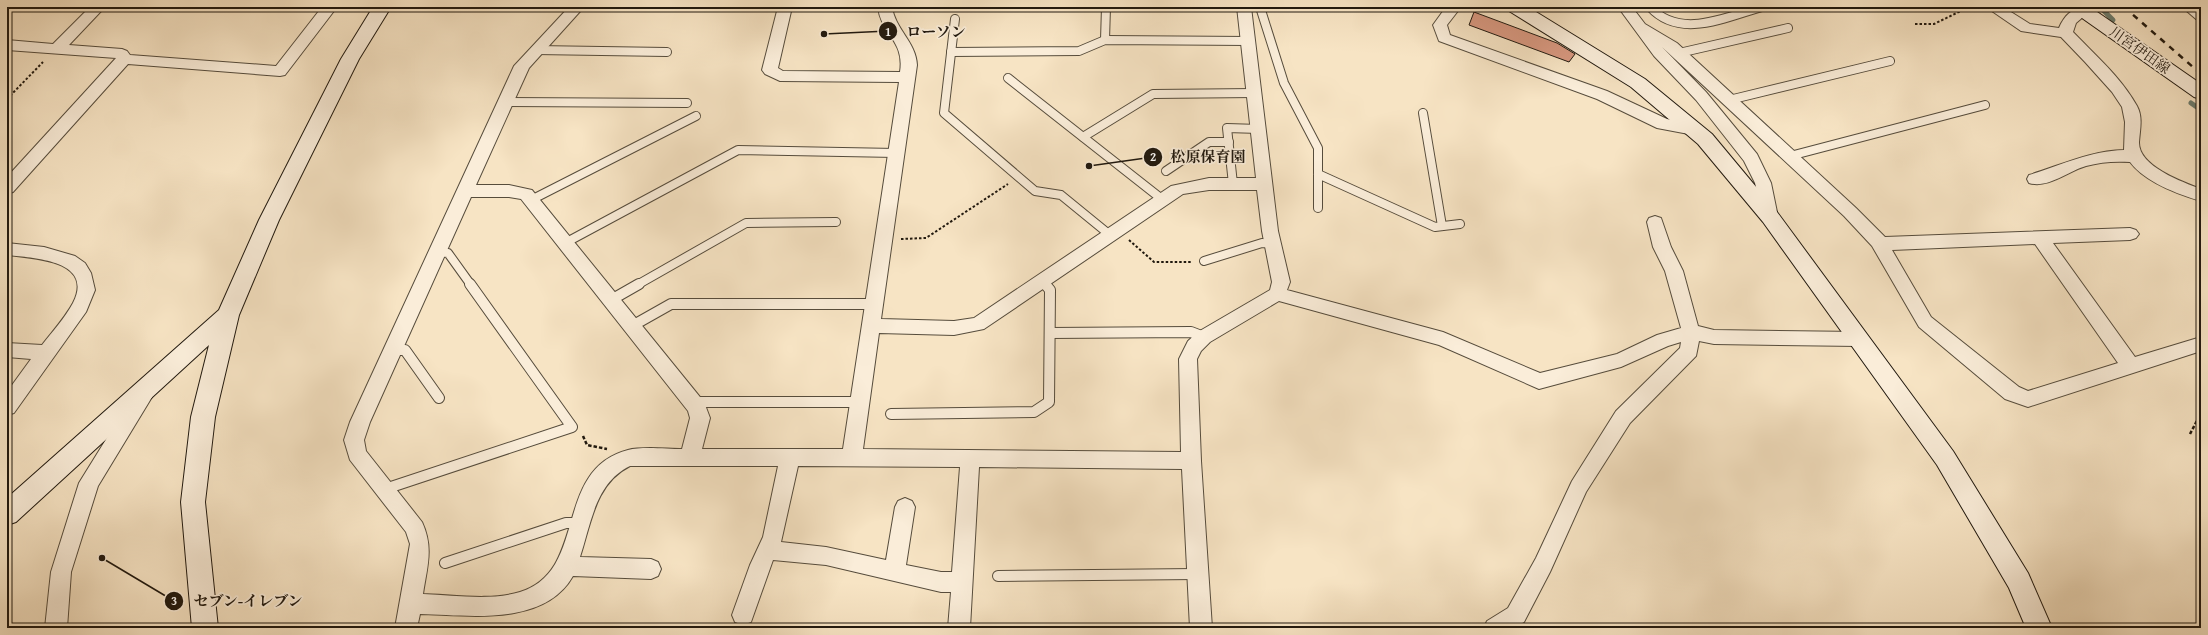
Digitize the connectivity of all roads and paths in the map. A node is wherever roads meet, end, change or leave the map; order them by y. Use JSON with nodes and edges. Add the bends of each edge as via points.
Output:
{"nodes":[{"id":1,"x":98,"y":7,"type":"edge"},
{"id":2,"x":330,"y":7,"type":"edge"},
{"id":3,"x":382,"y":7,"type":"edge"},
{"id":4,"x":577,"y":7,"type":"edge"},
{"id":5,"x":785,"y":7,"type":"edge"},
{"id":6,"x":885,"y":7,"type":"edge"},
{"id":7,"x":1106,"y":7,"type":"edge"},
{"id":8,"x":1244,"y":7,"type":"edge"},
{"id":9,"x":1260,"y":7,"type":"edge"},
{"id":10,"x":1454,"y":7,"type":"edge"},
{"id":11,"x":1515,"y":7,"type":"edge"},
{"id":12,"x":1625,"y":7,"type":"edge"},
{"id":13,"x":1650,"y":7,"type":"edge"},
{"id":14,"x":1762,"y":7,"type":"edge"},
{"id":15,"x":1969,"y":7,"type":"edge"},
{"id":16,"x":1993,"y":7,"type":"edge"},
{"id":17,"x":2189,"y":7,"type":"edge"},
{"id":18,"x":2081,"y":9,"type":"edge"},
{"id":19,"x":2201,"y":16,"type":"edge"},
{"id":20,"x":955,"y":19,"type":"dead end"},
{"id":21,"x":1915,"y":24,"type":"dead end"},
{"id":22,"x":1640,"y":27,"type":"junction"},
{"id":23,"x":1788,"y":28,"type":"dead end"},
{"id":24,"x":2065,"y":33,"type":"junction"},
{"id":25,"x":1105,"y":40,"type":"junction"},
{"id":26,"x":1249,"y":41,"type":"junction"},
{"id":27,"x":7,"y":45,"type":"edge"},
{"id":28,"x":57,"y":49,"type":"junction"},
{"id":29,"x":536,"y":50,"type":"junction"},
{"id":30,"x":667,"y":52,"type":"dead end"},
{"id":31,"x":951,"y":52,"type":"junction"},
{"id":32,"x":1679,"y":53,"type":"junction"},
{"id":33,"x":124,"y":59,"type":"junction"},
{"id":34,"x":1890,"y":61,"type":"dead end"},
{"id":35,"x":907,"y":77,"type":"junction"},
{"id":36,"x":1008,"y":78,"type":"dead end"},
{"id":37,"x":1255,"y":93,"type":"junction"},
{"id":38,"x":2201,"y":93,"type":"edge"},
{"id":39,"x":7,"y":99,"type":"edge"},
{"id":40,"x":1729,"y":100,"type":"junction"},
{"id":41,"x":505,"y":102,"type":"junction"},
{"id":42,"x":687,"y":103,"type":"dead end"},
{"id":43,"x":1985,"y":105,"type":"dead end"},
{"id":44,"x":1423,"y":113,"type":"dead end"},
{"id":45,"x":696,"y":116,"type":"dead end"},
{"id":46,"x":1259,"y":129,"type":"junction"},
{"id":47,"x":1694,"y":130,"type":"junction"},
{"id":48,"x":1083,"y":137,"type":"junction"},
{"id":49,"x":1229,"y":142,"type":"junction"},
{"id":50,"x":896,"y":153,"type":"junction"},
{"id":51,"x":1790,"y":156,"type":"junction"},
{"id":52,"x":2135,"y":156,"type":"junction"},
{"id":53,"x":1166,"y":171,"type":"dead end"},
{"id":54,"x":1318,"y":174,"type":"junction"},
{"id":55,"x":1019,"y":177,"type":"junction"},
{"id":56,"x":2035,"y":179,"type":"dead end"},
{"id":57,"x":1233,"y":184,"type":"junction"},
{"id":58,"x":1266,"y":184,"type":"junction"},
{"id":59,"x":7,"y":188,"type":"edge"},
{"id":60,"x":465,"y":190,"type":"junction"},
{"id":61,"x":2201,"y":195,"type":"edge"},
{"id":62,"x":530,"y":200,"type":"junction"},
{"id":63,"x":1163,"y":200,"type":"junction"},
{"id":64,"x":1318,"y":208,"type":"dead end"},
{"id":65,"x":1770,"y":217,"type":"junction"},
{"id":66,"x":836,"y":222,"type":"dead end"},
{"id":67,"x":1655,"y":222,"type":"dead end"},
{"id":68,"x":1460,"y":224,"type":"dead end"},
{"id":69,"x":1442,"y":226,"type":"junction"},
{"id":70,"x":1114,"y":232,"type":"junction"},
{"id":71,"x":2130,"y":234,"type":"dead end"},
{"id":72,"x":2040,"y":238,"type":"junction"},
{"id":73,"x":883,"y":239,"type":"junction"},
{"id":74,"x":566,"y":243,"type":"junction"},
{"id":75,"x":1273,"y":244,"type":"junction"},
{"id":76,"x":1880,"y":244,"type":"junction"},
{"id":77,"x":7,"y":249,"type":"edge"},
{"id":78,"x":437,"y":252,"type":"junction"},
{"id":79,"x":1204,"y":261,"type":"joint"},
{"id":80,"x":1042,"y":281,"type":"junction"},
{"id":81,"x":1278,"y":294,"type":"junction"},
{"id":82,"x":611,"y":300,"type":"junction"},
{"id":83,"x":873,"y":304,"type":"junction"},
{"id":84,"x":228,"y":315,"type":"junction"},
{"id":85,"x":632,"y":326,"type":"junction"},
{"id":86,"x":870,"y":326,"type":"junction"},
{"id":87,"x":1691,"y":332,"type":"junction"},
{"id":88,"x":1050,"y":333,"type":"junction"},
{"id":89,"x":1204,"y":337,"type":"junction"},
{"id":90,"x":1859,"y":339,"type":"junction"},
{"id":91,"x":2201,"y":344,"type":"edge"},
{"id":92,"x":7,"y":350,"type":"edge"},
{"id":93,"x":392,"y":350,"type":"junction"},
{"id":94,"x":47,"y":353,"type":"junction"},
{"id":95,"x":2131,"y":366,"type":"junction"},
{"id":96,"x":153,"y":381,"type":"junction"},
{"id":97,"x":439,"y":398,"type":"dead end"},
{"id":98,"x":693,"y":402,"type":"junction"},
{"id":99,"x":860,"y":402,"type":"junction"},
{"id":100,"x":7,"y":407,"type":"edge"},
{"id":101,"x":2201,"y":413,"type":"edge"},
{"id":102,"x":891,"y":414,"type":"dead end"},
{"id":103,"x":572,"y":427,"type":"junction"},
{"id":104,"x":2190,"y":434,"type":"dead end"},
{"id":105,"x":690,"y":457,"type":"junction"},
{"id":106,"x":790,"y":457,"type":"junction"},
{"id":107,"x":852,"y":457,"type":"junction"},
{"id":108,"x":970,"y":460,"type":"junction"},
{"id":109,"x":620,"y":461,"type":"junction"},
{"id":110,"x":1190,"y":461,"type":"junction"},
{"id":111,"x":385,"y":489,"type":"junction"},
{"id":112,"x":905,"y":507,"type":"dead end"},
{"id":113,"x":7,"y":514,"type":"edge"},
{"id":114,"x":581,"y":523,"type":"junction"},
{"id":115,"x":767,"y":550,"type":"junction"},
{"id":116,"x":445,"y":563,"type":"dead end"},
{"id":117,"x":567,"y":566,"type":"junction"},
{"id":118,"x":651,"y":569,"type":"dead end"},
{"id":119,"x":894,"y":571,"type":"junction"},
{"id":120,"x":1197,"y":574,"type":"junction"},
{"id":121,"x":998,"y":576,"type":"dead end"},
{"id":122,"x":962,"y":582,"type":"junction"},
{"id":123,"x":411,"y":604,"type":"junction"},
{"id":124,"x":743,"y":615,"type":"dead end"},
{"id":125,"x":56,"y":628,"type":"edge"},
{"id":126,"x":205,"y":628,"type":"edge"},
{"id":127,"x":406,"y":628,"type":"edge"},
{"id":128,"x":959,"y":628,"type":"edge"},
{"id":129,"x":1201,"y":628,"type":"edge"},
{"id":130,"x":1495,"y":628,"type":"edge"},
{"id":131,"x":2039,"y":628,"type":"edge"}],
"edges":[{"from":1,"to":28,"type":"street"},
{"from":2,"to":33,"type":"street","via":[[280,71]]},
{"from":3,"to":84,"type":"street","via":[[350,59],[269,220]]},
{"from":4,"to":29,"type":"street"},
{"from":5,"to":35,"type":"street","via":[[770,70],[780,76]]},
{"from":6,"to":35,"type":"street","via":[[886,17],[892,29],[908,50]]},
{"from":7,"to":25,"type":"lane"},
{"from":8,"to":26,"type":"street"},
{"from":9,"to":54,"type":"lane","via":[[1284,83],[1318,148]]},
{"from":10,"to":47,"type":"street","via":[[1440,25],[1444,38],[1602,95],[1663,124]]},
{"from":11,"to":47,"type":"street","via":[[1638,83]]},
{"from":12,"to":22,"type":"street"},
{"from":13,"to":14,"type":"lane","via":[[1659,17],[1673,24],[1691,25]]},
{"from":15,"to":21,"type":"path","via":[[1934,24]]},
{"from":16,"to":24,"type":"street","via":[[2026,28]]},
{"from":17,"to":19,"type":"street"},
{"from":18,"to":24,"type":"street","via":[[2066,26]]},
{"from":18,"to":38,"type":"street","name":"川宮伊田線"},
{"from":20,"to":31,"type":"lane"},
{"from":22,"to":32,"type":"street"},
{"from":22,"to":65,"type":"street","via":[[1659,53],[1701,96],[1751,158],[1763,183]]},
{"from":23,"to":32,"type":"lane"},
{"from":24,"to":52,"type":"street","via":[[2120,93],[2130,108],[2134,124],[2131,148]]},
{"from":25,"to":26,"type":"lane"},
{"from":25,"to":31,"type":"lane","via":[[1079,51]]},
{"from":26,"to":37,"type":"street"},
{"from":27,"to":28,"type":"street"},
{"from":28,"to":33,"type":"street","via":[[122,54]]},
{"from":28,"to":39,"type":"path"},
{"from":29,"to":30,"type":"lane"},
{"from":29,"to":41,"type":"street","via":[[522,66]]},
{"from":31,"to":55,"type":"lane","via":[[944,113]]},
{"from":32,"to":40,"type":"street"},
{"from":33,"to":59,"type":"street"},
{"from":34,"to":40,"type":"lane"},
{"from":35,"to":50,"type":"street"},
{"from":36,"to":48,"type":"lane"},
{"from":37,"to":46,"type":"street"},
{"from":37,"to":48,"type":"lane","via":[[1153,94]]},
{"from":40,"to":51,"type":"street"},
{"from":41,"to":42,"type":"lane"},
{"from":41,"to":60,"type":"street"},
{"from":43,"to":51,"type":"lane"},
{"from":44,"to":69,"type":"lane"},
{"from":45,"to":62,"type":"lane"},
{"from":46,"to":49,"type":"lane","via":[[1227,128]]},
{"from":46,"to":58,"type":"street"},
{"from":47,"to":65,"type":"street","via":[[1705,139]]},
{"from":48,"to":63,"type":"lane"},
{"from":49,"to":53,"type":"lane","via":[[1209,142]]},
{"from":49,"to":57,"type":"lane"},
{"from":50,"to":73,"type":"street"},
{"from":50,"to":74,"type":"lane","via":[[738,150]]},
{"from":51,"to":76,"type":"street"},
{"from":52,"to":56,"type":"street","via":[[2114,155],[2091,160],[2068,166],[2046,178]]},
{"from":52,"to":61,"type":"street","via":[[2156,176],[2179,188]]},
{"from":54,"to":64,"type":"lane"},
{"from":54,"to":69,"type":"lane","via":[[1421,222],[1435,227]]},
{"from":55,"to":70,"type":"lane","via":[[1036,191],[1061,195]]},
{"from":55,"to":73,"type":"path","via":[[926,238]]},
{"from":57,"to":58,"type":"street"},
{"from":57,"to":63,"type":"street","via":[[1189,186],[1177,190]]},
{"from":58,"to":75,"type":"street"},
{"from":60,"to":62,"type":"street","via":[[509,191],[526,194]]},
{"from":60,"to":78,"type":"street"},
{"from":62,"to":74,"type":"street"},
{"from":63,"to":70,"type":"street"},
{"from":65,"to":90,"type":"street"},
{"from":66,"to":82,"type":"lane","via":[[746,223]]},
{"from":67,"to":87,"type":"street","via":[[1662,246],[1674,271]]},
{"from":68,"to":69,"type":"lane"},
{"from":70,"to":79,"type":"path","via":[[1154,262]]},
{"from":70,"to":80,"type":"street"},
{"from":71,"to":72,"type":"street"},
{"from":72,"to":76,"type":"street"},
{"from":72,"to":95,"type":"street"},
{"from":73,"to":83,"type":"street"},
{"from":74,"to":82,"type":"street"},
{"from":75,"to":79,"type":"lane","via":[[1262,243]]},
{"from":75,"to":81,"type":"street","via":[[1280,282]]},
{"from":76,"to":95,"type":"street","via":[[1925,322],[2012,393],[2028,399]]},
{"from":77,"to":94,"type":"street","via":[[53,254],[70,261],[82,273],[86,289],[80,307]]},
{"from":78,"to":93,"type":"street"},
{"from":78,"to":103,"type":"lane","via":[[448,253]]},
{"from":80,"to":86,"type":"street","via":[[978,324],[954,328]]},
{"from":80,"to":88,"type":"lane","via":[[1050,290]]},
{"from":81,"to":87,"type":"street","via":[[1443,339],[1539,381],[1622,360],[1664,340]]},
{"from":81,"to":89,"type":"street"},
{"from":82,"to":85,"type":"street"},
{"from":83,"to":85,"type":"lane","via":[[670,304]]},
{"from":83,"to":86,"type":"street"},
{"from":84,"to":96,"type":"street"},
{"from":84,"to":126,"type":"street","via":[[203,416],[193,502]]},
{"from":85,"to":98,"type":"street"},
{"from":86,"to":99,"type":"street"},
{"from":87,"to":90,"type":"street","via":[[1714,337]]},
{"from":87,"to":130,"type":"street","via":[[1689,351],[1623,417],[1579,487],[1516,616]]},
{"from":88,"to":89,"type":"lane","via":[[1191,332]]},
{"from":88,"to":102,"type":"lane","via":[[1049,402],[1034,412]]},
{"from":89,"to":110,"type":"street","via":[[1194,346],[1188,359]]},
{"from":90,"to":131,"type":"street","via":[[1948,464],[2019,581]]},
{"from":91,"to":95,"type":"street"},
{"from":92,"to":94,"type":"street"},
{"from":93,"to":97,"type":"lane","via":[[405,350]]},
{"from":93,"to":111,"type":"street","via":[[354,440],[357,454]]},
{"from":94,"to":100,"type":"street"},
{"from":96,"to":113,"type":"street"},
{"from":96,"to":125,"type":"street","via":[[88,484],[61,572]]},
{"from":98,"to":99,"type":"lane"},
{"from":98,"to":105,"type":"street","via":[[700,418]]},
{"from":99,"to":107,"type":"street"},
{"from":101,"to":104,"type":"path"},
{"from":103,"to":109,"type":"path","via":[[580,431],[587,445],[618,452]]},
{"from":103,"to":111,"type":"lane"},
{"from":105,"to":106,"type":"street"},
{"from":105,"to":109,"type":"street","via":[[629,458]]},
{"from":106,"to":107,"type":"street"},
{"from":106,"to":115,"type":"street","via":[[773,537]]},
{"from":107,"to":108,"type":"street"},
{"from":108,"to":110,"type":"street"},
{"from":108,"to":122,"type":"street"},
{"from":109,"to":114,"type":"street","via":[[614,463],[596,481]]},
{"from":110,"to":120,"type":"street"},
{"from":111,"to":123,"type":"street","via":[[415,528],[420,544]]},
{"from":112,"to":119,"type":"street"},
{"from":114,"to":116,"type":"lane","via":[[566,523]]},
{"from":114,"to":117,"type":"street"},
{"from":115,"to":119,"type":"street","via":[[826,556]]},
{"from":115,"to":124,"type":"street"},
{"from":117,"to":118,"type":"street"},
{"from":117,"to":123,"type":"street","via":[[547,590],[524,601],[503,606]]},
{"from":119,"to":122,"type":"street","via":[[941,582]]},
{"from":120,"to":121,"type":"lane"},
{"from":120,"to":129,"type":"street"},
{"from":122,"to":128,"type":"street"},
{"from":123,"to":127,"type":"street"}]}
